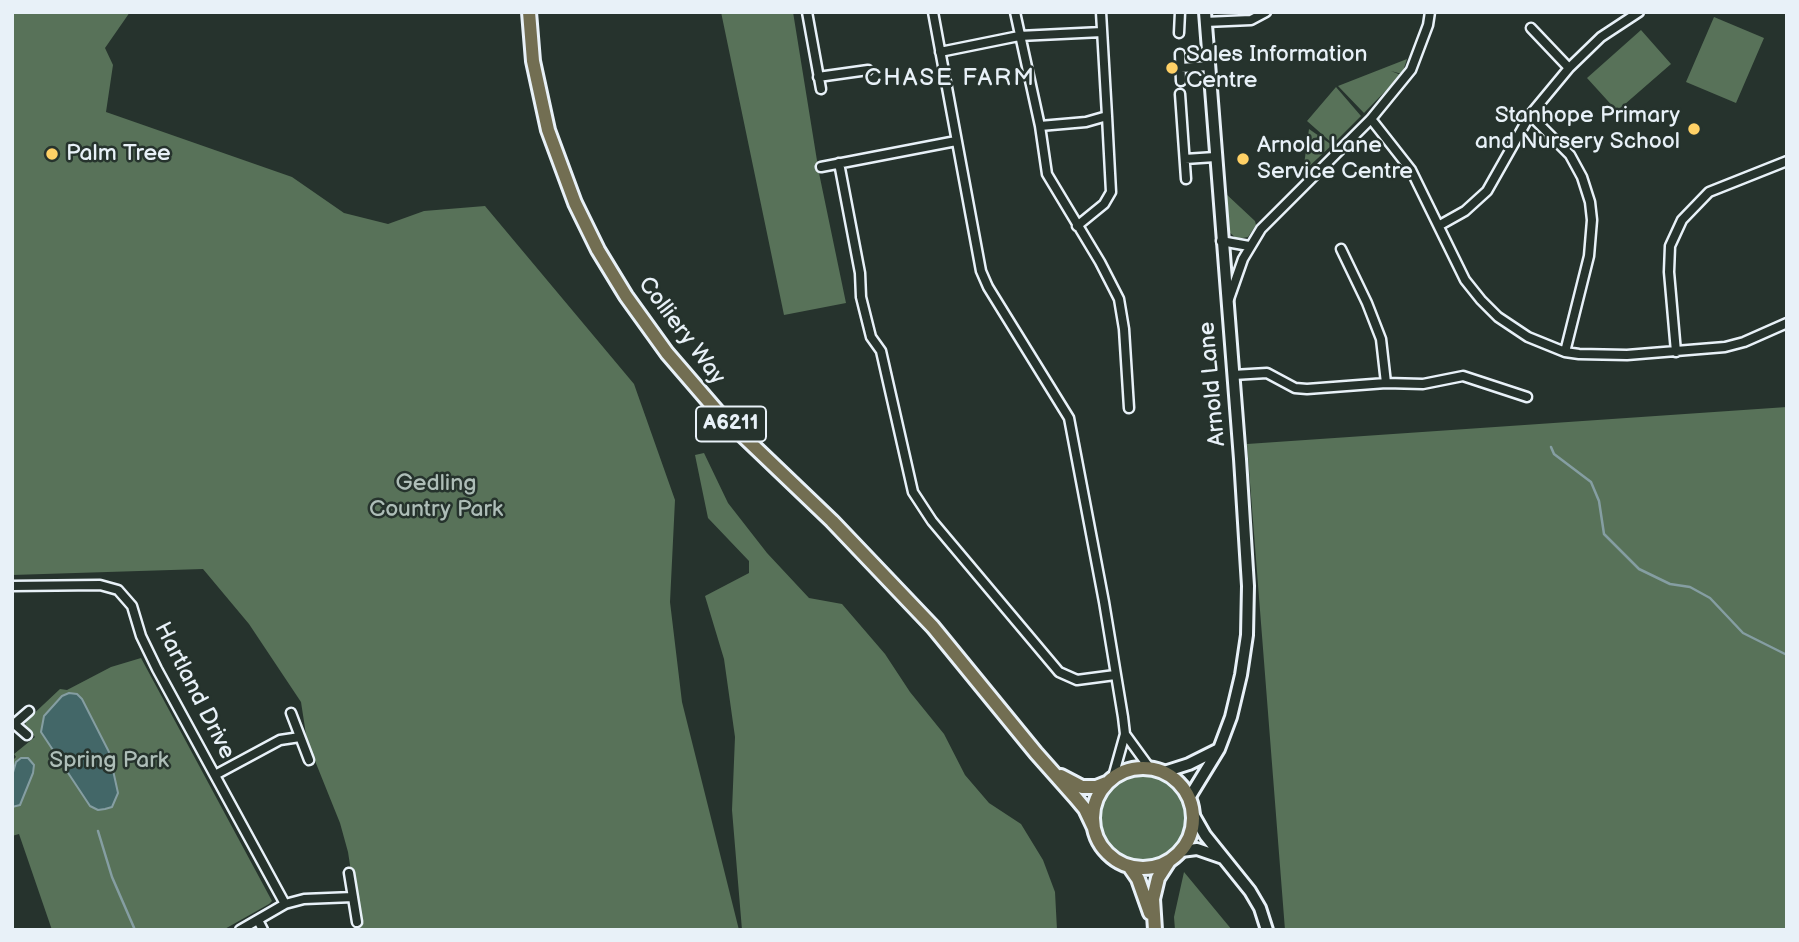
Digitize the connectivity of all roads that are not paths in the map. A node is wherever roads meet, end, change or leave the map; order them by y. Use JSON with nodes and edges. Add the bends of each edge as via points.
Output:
{"nodes":[{"id":1,"x":529,"y":12,"type":"edge"},
{"id":2,"x":807,"y":12,"type":"edge"},
{"id":3,"x":933,"y":12,"type":"edge"},
{"id":4,"x":1015,"y":12,"type":"edge"},
{"id":5,"x":1101,"y":12,"type":"edge"},
{"id":6,"x":1180,"y":12,"type":"edge"},
{"id":7,"x":1266,"y":12,"type":"edge"},
{"id":8,"x":1430,"y":12,"type":"edge"},
{"id":9,"x":1639,"y":12,"type":"edge"},
{"id":10,"x":1205,"y":17,"type":"edge"},
{"id":11,"x":1531,"y":28,"type":"dead end"},
{"id":12,"x":1102,"y":32,"type":"junction"},
{"id":13,"x":1179,"y":33,"type":"dead end"},
{"id":14,"x":1019,"y":36,"type":"junction"},
{"id":15,"x":940,"y":52,"type":"junction"},
{"id":16,"x":1180,"y":54,"type":"dead end"},
{"id":17,"x":1208,"y":66,"type":"junction"},
{"id":18,"x":1181,"y":68,"type":"junction"},
{"id":19,"x":1569,"y":68,"type":"junction"},
{"id":20,"x":868,"y":70,"type":"dead end"},
{"id":21,"x":818,"y":77,"type":"junction"},
{"id":22,"x":1181,"y":81,"type":"dead end"},
{"id":23,"x":821,"y":89,"type":"dead end"},
{"id":24,"x":1180,"y":94,"type":"dead end"},
{"id":25,"x":1531,"y":115,"type":"junction"},
{"id":26,"x":1107,"y":116,"type":"junction"},
{"id":27,"x":1371,"y":119,"type":"junction"},
{"id":28,"x":1040,"y":127,"type":"junction"},
{"id":29,"x":956,"y":141,"type":"junction"},
{"id":30,"x":1215,"y":158,"type":"junction"},
{"id":31,"x":1185,"y":159,"type":"junction"},
{"id":32,"x":1787,"y":161,"type":"edge"},
{"id":33,"x":839,"y":163,"type":"junction"},
{"id":34,"x":821,"y":167,"type":"dead end"},
{"id":35,"x":1186,"y":179,"type":"dead end"},
{"id":36,"x":1440,"y":225,"type":"junction"},
{"id":37,"x":1077,"y":226,"type":"junction"},
{"id":38,"x":1222,"y":241,"type":"junction"},
{"id":39,"x":1249,"y":246,"type":"junction"},
{"id":40,"x":1341,"y":249,"type":"dead end"},
{"id":41,"x":1227,"y":306,"type":"junction"},
{"id":42,"x":1787,"y":323,"type":"edge"},
{"id":43,"x":1565,"y":352,"type":"junction"},
{"id":44,"x":1676,"y":352,"type":"junction"},
{"id":45,"x":1233,"y":375,"type":"junction"},
{"id":46,"x":1386,"y":383,"type":"junction"},
{"id":47,"x":1527,"y":397,"type":"dead end"},
{"id":48,"x":1129,"y":408,"type":"dead end"},
{"id":49,"x":12,"y":586,"type":"edge"},
{"id":50,"x":1115,"y":675,"type":"junction"},
{"id":51,"x":29,"y":711,"type":"dead end"},
{"id":52,"x":291,"y":713,"type":"dead end"},
{"id":53,"x":13,"y":723,"type":"edge"},
{"id":54,"x":1125,"y":734,"type":"junction"},
{"id":55,"x":27,"y":735,"type":"dead end"},
{"id":56,"x":300,"y":737,"type":"junction"},
{"id":57,"x":1219,"y":749,"type":"junction"},
{"id":58,"x":309,"y":760,"type":"dead end"},
{"id":59,"x":1149,"y":767,"type":"junction"},
{"id":60,"x":1049,"y":768,"type":"junction"},
{"id":61,"x":1164,"y":772,"type":"junction"},
{"id":62,"x":215,"y":775,"type":"junction"},
{"id":63,"x":1110,"y":780,"type":"junction"},
{"id":64,"x":1189,"y":798,"type":"junction"},
{"id":65,"x":1193,"y":814,"type":"junction"},
{"id":66,"x":1094,"y":828,"type":"junction"},
{"id":67,"x":1181,"y":851,"type":"junction"},
{"id":68,"x":1226,"y":859,"type":"junction"},
{"id":69,"x":1169,"y":860,"type":"junction"},
{"id":70,"x":1129,"y":866,"type":"junction"},
{"id":71,"x":349,"y":873,"type":"dead end"},
{"id":72,"x":353,"y":897,"type":"junction"},
{"id":73,"x":285,"y":904,"type":"junction"},
{"id":74,"x":258,"y":920,"type":"junction"},
{"id":75,"x":358,"y":922,"type":"dead end"},
{"id":76,"x":1155,"y":927,"type":"edge"},
{"id":77,"x":240,"y":930,"type":"edge"},
{"id":78,"x":263,"y":930,"type":"edge"},
{"id":79,"x":1267,"y":930,"type":"edge"}],
"edges":[{"from":1,"to":60,"type":"main road","name":"Colliery Way","number":"A6211","via":[[533,61],[552,142],[575,203],[626,296],[667,354],[717,411],[891,581]]},
{"from":2,"to":21,"type":"street"},
{"from":3,"to":15,"type":"street"},
{"from":4,"to":14,"type":"street"},
{"from":5,"to":12,"type":"street"},
{"from":6,"to":13,"type":"street"},
{"from":7,"to":10,"type":"street","via":[[1251,20]]},
{"from":8,"to":27,"type":"street","via":[[1411,70]]},
{"from":9,"to":19,"type":"street","via":[[1601,37]]},
{"from":10,"to":17,"type":"street","name":"Arnold Lane"},
{"from":11,"to":19,"type":"street"},
{"from":12,"to":14,"type":"street"},
{"from":12,"to":26,"type":"street"},
{"from":14,"to":15,"type":"street"},
{"from":14,"to":28,"type":"street"},
{"from":15,"to":29,"type":"street"},
{"from":16,"to":18,"type":"street"},
{"from":17,"to":18,"type":"street"},
{"from":17,"to":30,"type":"street","name":"Arnold Lane"},
{"from":18,"to":22,"type":"street"},
{"from":19,"to":25,"type":"street"},
{"from":20,"to":21,"type":"street"},
{"from":21,"to":23,"type":"street"},
{"from":24,"to":31,"type":"street"},
{"from":25,"to":36,"type":"street","via":[[1487,191]]},
{"from":25,"to":43,"type":"street","via":[[1570,155],[1590,202],[1589,256]]},
{"from":26,"to":28,"type":"street"},
{"from":26,"to":37,"type":"street","via":[[1111,192],[1104,204]]},
{"from":27,"to":36,"type":"street","via":[[1411,170]]},
{"from":27,"to":39,"type":"street"},
{"from":28,"to":37,"type":"street","via":[[1047,174]]},
{"from":29,"to":33,"type":"street"},
{"from":29,"to":50,"type":"street","via":[[984,279],[1069,418]]},
{"from":30,"to":31,"type":"street"},
{"from":30,"to":38,"type":"street","name":"Arnold Lane"},
{"from":31,"to":35,"type":"street"},
{"from":32,"to":44,"type":"street","via":[[1709,192],[1682,220],[1670,246]]},
{"from":33,"to":34,"type":"street"},
{"from":33,"to":50,"type":"street","via":[[861,297],[871,337],[881,351],[920,506],[1059,672],[1077,680]]},
{"from":36,"to":43,"type":"street","via":[[1460,272],[1481,300],[1511,327]]},
{"from":37,"to":48,"type":"street","via":[[1119,299]]},
{"from":38,"to":39,"type":"street"},
{"from":38,"to":41,"type":"street","name":"Arnold Lane"},
{"from":39,"to":41,"type":"street"},
{"from":40,"to":46,"type":"street","via":[[1381,339]]},
{"from":41,"to":45,"type":"street","name":"Arnold Lane"},
{"from":42,"to":44,"type":"street","via":[[1744,342]]},
{"from":43,"to":44,"type":"street","via":[[1602,356]]},
{"from":45,"to":46,"type":"street","via":[[1268,373],[1307,390]]},
{"from":45,"to":57,"type":"street","name":"Arnold Lane","via":[[1246,537],[1247,635],[1231,717]]},
{"from":46,"to":47,"type":"street","via":[[1423,384],[1463,376]]},
{"from":49,"to":62,"type":"street","name":"Hartland Drive","via":[[100,584],[118,590],[132,606],[157,669]]},
{"from":50,"to":54,"type":"street"},
{"from":51,"to":53,"type":"street"},
{"from":52,"to":56,"type":"street"},
{"from":53,"to":55,"type":"street"},
{"from":54,"to":59,"type":"street"},
{"from":54,"to":63,"type":"street"},
{"from":56,"to":58,"type":"street"},
{"from":56,"to":62,"type":"street","via":[[279,740]]},
{"from":57,"to":61,"type":"street"},
{"from":57,"to":64,"type":"street","name":"Arnold Lane"},
{"from":59,"to":61,"type":"main road"},
{"from":59,"to":63,"type":"main road","via":[[1130,769]]},
{"from":60,"to":63,"type":"main road","name":"Colliery Way","number":"A6211","via":[[1082,787]]},
{"from":60,"to":66,"type":"main road","name":"Colliery Way","number":"A6211","via":[[1085,809]]},
{"from":61,"to":64,"type":"main road","via":[[1177,780]]},
{"from":62,"to":73,"type":"street","name":"Hartland Drive"},
{"from":63,"to":66,"type":"main road","via":[[1095,801]]},
{"from":64,"to":65,"type":"main road"},
{"from":65,"to":67,"type":"main road","via":[[1191,832]]},
{"from":65,"to":68,"type":"street"},
{"from":66,"to":70,"type":"main road","via":[[1105,851]]},
{"from":67,"to":68,"type":"street","via":[[1204,850]]},
{"from":67,"to":69,"type":"main road"},
{"from":68,"to":79,"type":"street","via":[[1260,908]]},
{"from":69,"to":70,"type":"main road","via":[[1159,866]]},
{"from":69,"to":76,"type":"main road","via":[[1153,899]]},
{"from":70,"to":76,"type":"main road"},
{"from":71,"to":72,"type":"street"},
{"from":72,"to":73,"type":"street","via":[[318,897]]},
{"from":72,"to":75,"type":"street"},
{"from":73,"to":74,"type":"street"},
{"from":74,"to":77,"type":"street"},
{"from":74,"to":78,"type":"street"}]}
